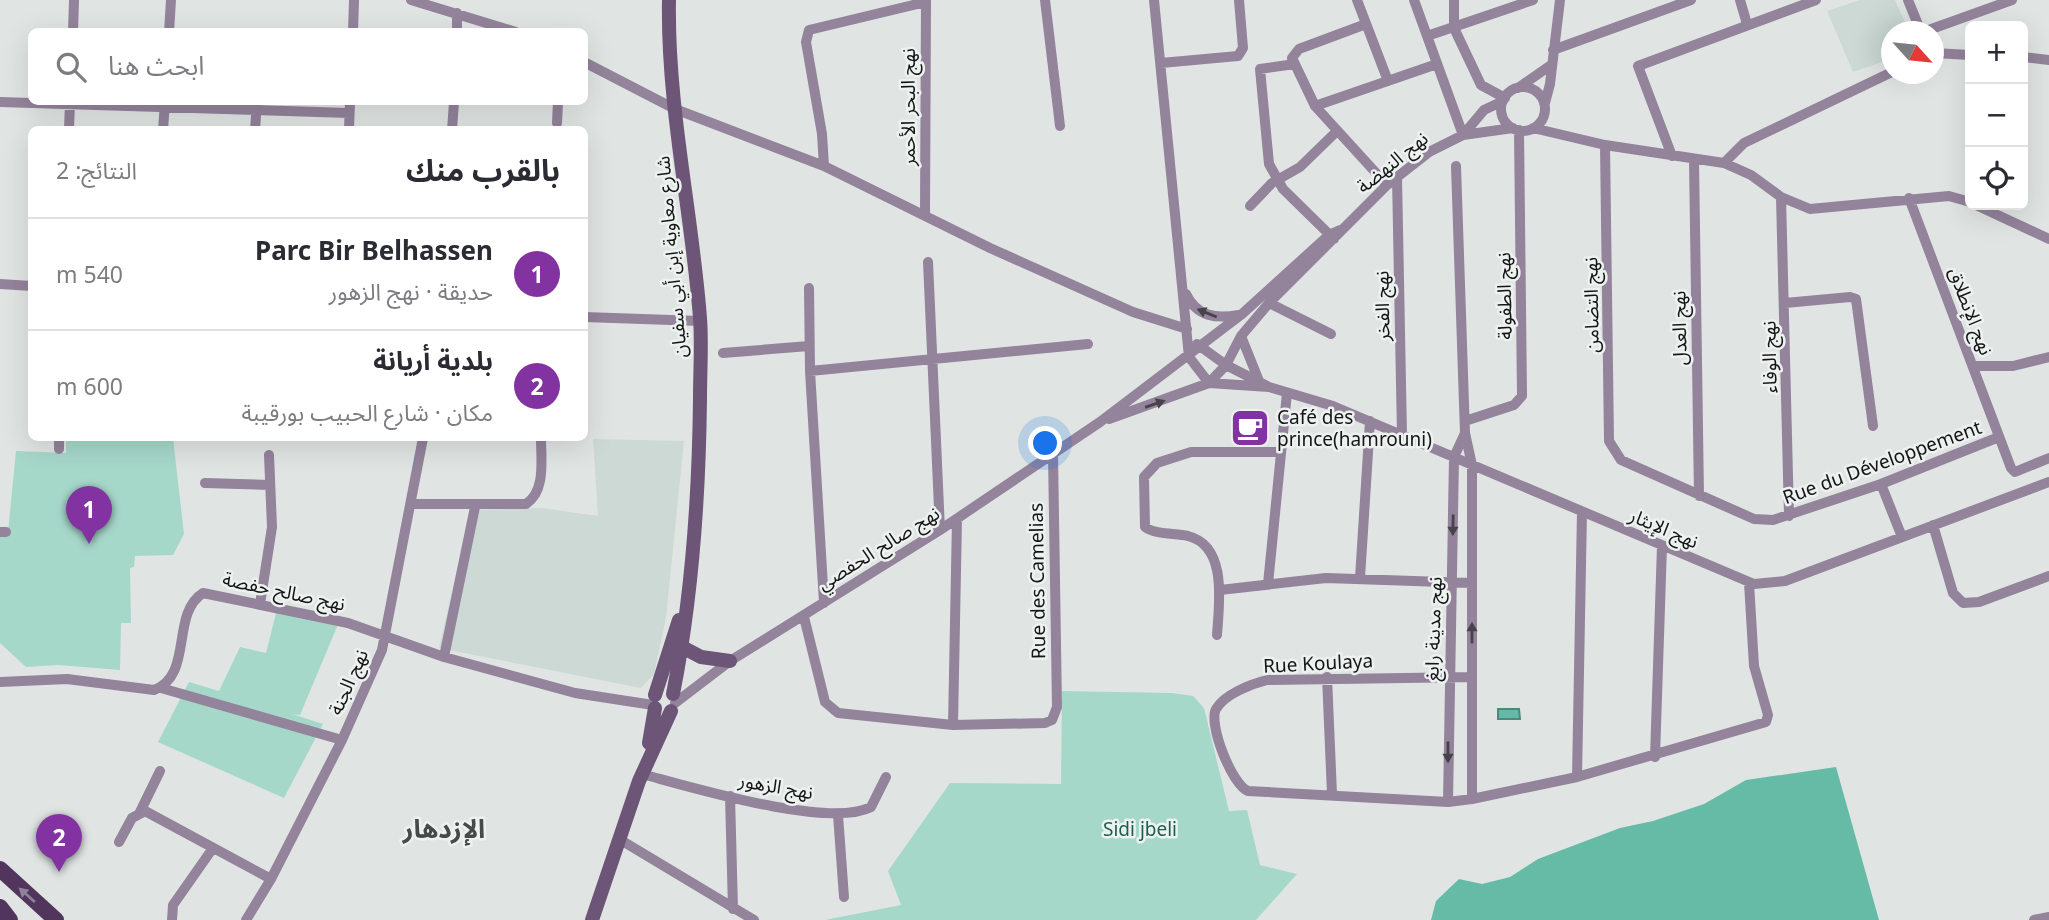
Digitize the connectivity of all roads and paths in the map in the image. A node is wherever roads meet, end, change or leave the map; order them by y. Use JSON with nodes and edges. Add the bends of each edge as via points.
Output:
{"nodes":[{"id":1,"x":74,"y":0,"type":"edge"},
{"id":2,"x":171,"y":0,"type":"edge"},
{"id":3,"x":354,"y":0,"type":"edge"},
{"id":4,"x":411,"y":0,"type":"edge"},
{"id":5,"x":670,"y":0,"type":"edge"},
{"id":6,"x":1045,"y":0,"type":"edge"},
{"id":7,"x":1154,"y":0,"type":"edge"},
{"id":8,"x":1238,"y":0,"type":"edge"},
{"id":9,"x":1357,"y":0,"type":"edge"},
{"id":10,"x":1414,"y":0,"type":"edge"},
{"id":11,"x":1454,"y":0,"type":"edge"},
{"id":12,"x":1533,"y":0,"type":"edge"},
{"id":13,"x":1560,"y":0,"type":"edge"},
{"id":14,"x":1691,"y":0,"type":"edge"},
{"id":15,"x":1740,"y":0,"type":"edge"},
{"id":16,"x":1816,"y":0,"type":"edge"},
{"id":17,"x":1908,"y":0,"type":"edge"},
{"id":18,"x":2012,"y":0,"type":"edge"},
{"id":19,"x":926,"y":1,"type":"edge"},
{"id":20,"x":438,"y":3,"type":"edge"},
{"id":21,"x":457,"y":13,"type":"junction"},
{"id":22,"x":1917,"y":21,"type":"edge"},
{"id":23,"x":1366,"y":23,"type":"junction"},
{"id":24,"x":1747,"y":23,"type":"junction"},
{"id":25,"x":1944,"y":24,"type":"edge"},
{"id":26,"x":73,"y":28,"type":"edge"},
{"id":27,"x":169,"y":28,"type":"edge"},
{"id":28,"x":353,"y":28,"type":"edge"},
{"id":29,"x":457,"y":28,"type":"edge"},
{"id":30,"x":504,"y":28,"type":"edge"},
{"id":31,"x":1454,"y":28,"type":"junction"},
{"id":32,"x":1427,"y":36,"type":"junction"},
{"id":33,"x":1553,"y":50,"type":"junction"},
{"id":34,"x":1944,"y":54,"type":"edge"},
{"id":35,"x":1965,"y":55,"type":"edge"},
{"id":36,"x":2028,"y":58,"type":"edge"},
{"id":37,"x":2049,"y":60,"type":"edge"},
{"id":38,"x":1161,"y":63,"type":"junction"},
{"id":39,"x":588,"y":64,"type":"edge"},
{"id":40,"x":1295,"y":64,"type":"junction"},
{"id":41,"x":1437,"y":64,"type":"junction"},
{"id":42,"x":1551,"y":65,"type":"junction"},
{"id":43,"x":1881,"y":77,"type":"edge"},
{"id":44,"x":1388,"y":81,"type":"junction"},
{"id":45,"x":1518,"y":88,"type":"junction"},
{"id":46,"x":1504,"y":99,"type":"junction"},
{"id":47,"x":0,"y":102,"type":"edge"},
{"id":48,"x":28,"y":102,"type":"edge"},
{"id":49,"x":1545,"y":103,"type":"junction"},
{"id":50,"x":70,"y":105,"type":"edge"},
{"id":51,"x":164,"y":105,"type":"edge"},
{"id":52,"x":210,"y":105,"type":"edge"},
{"id":53,"x":454,"y":105,"type":"edge"},
{"id":54,"x":558,"y":105,"type":"edge"},
{"id":55,"x":257,"y":106,"type":"edge"},
{"id":56,"x":1315,"y":106,"type":"junction"},
{"id":57,"x":350,"y":107,"type":"edge"},
{"id":58,"x":675,"y":109,"type":"junction"},
{"id":59,"x":557,"y":123,"type":"dead end"},
{"id":60,"x":69,"y":126,"type":"edge"},
{"id":61,"x":163,"y":126,"type":"edge"},
{"id":62,"x":256,"y":126,"type":"edge"},
{"id":63,"x":349,"y":126,"type":"edge"},
{"id":64,"x":452,"y":126,"type":"edge"},
{"id":65,"x":1060,"y":126,"type":"dead end"},
{"id":66,"x":1533,"y":128,"type":"junction"},
{"id":67,"x":1516,"y":129,"type":"junction"},
{"id":68,"x":1336,"y":132,"type":"junction"},
{"id":69,"x":1463,"y":135,"type":"junction"},
{"id":70,"x":1605,"y":145,"type":"junction"},
{"id":71,"x":1672,"y":156,"type":"junction"},
{"id":72,"x":1694,"y":160,"type":"junction"},
{"id":73,"x":1724,"y":163,"type":"junction"},
{"id":74,"x":824,"y":166,"type":"junction"},
{"id":75,"x":1456,"y":166,"type":"dead end"},
{"id":76,"x":1276,"y":180,"type":"junction"},
{"id":77,"x":1392,"y":181,"type":"junction"},
{"id":78,"x":1781,"y":197,"type":"junction"},
{"id":79,"x":1909,"y":198,"type":"junction"},
{"id":80,"x":1965,"y":200,"type":"edge"},
{"id":81,"x":1250,"y":206,"type":"dead end"},
{"id":82,"x":1987,"y":210,"type":"edge"},
{"id":83,"x":925,"y":214,"type":"junction"},
{"id":84,"x":1335,"y":235,"type":"junction"},
{"id":85,"x":2049,"y":239,"type":"edge"},
{"id":86,"x":928,"y":262,"type":"dead end"},
{"id":87,"x":0,"y":285,"type":"edge"},
{"id":88,"x":28,"y":286,"type":"edge"},
{"id":89,"x":809,"y":288,"type":"dead end"},
{"id":90,"x":1183,"y":288,"type":"junction"},
{"id":91,"x":1269,"y":303,"type":"junction"},
{"id":92,"x":1785,"y":303,"type":"junction"},
{"id":93,"x":1242,"y":314,"type":"junction"},
{"id":94,"x":588,"y":317,"type":"edge"},
{"id":95,"x":700,"y":321,"type":"junction"},
{"id":96,"x":1188,"y":332,"type":"junction"},
{"id":97,"x":1331,"y":334,"type":"dead end"},
{"id":98,"x":1241,"y":336,"type":"junction"},
{"id":99,"x":1088,"y":344,"type":"dead end"},
{"id":100,"x":809,"y":346,"type":"junction"},
{"id":101,"x":1201,"y":348,"type":"junction"},
{"id":102,"x":723,"y":353,"type":"dead end"},
{"id":103,"x":1189,"y":357,"type":"junction"},
{"id":104,"x":2049,"y":357,"type":"edge"},
{"id":105,"x":930,"y":358,"type":"junction"},
{"id":106,"x":1226,"y":365,"type":"junction"},
{"id":107,"x":1973,"y":366,"type":"junction"},
{"id":108,"x":810,"y":371,"type":"junction"},
{"id":109,"x":1259,"y":381,"type":"junction"},
{"id":110,"x":1209,"y":383,"type":"junction"},
{"id":111,"x":1269,"y":387,"type":"junction"},
{"id":112,"x":1287,"y":393,"type":"junction"},
{"id":113,"x":1370,"y":421,"type":"junction"},
{"id":114,"x":1465,"y":421,"type":"junction"},
{"id":115,"x":1100,"y":422,"type":"junction"},
{"id":116,"x":1873,"y":426,"type":"dead end"},
{"id":117,"x":1465,"y":433,"type":"junction"},
{"id":118,"x":1402,"y":435,"type":"junction"},
{"id":119,"x":1999,"y":437,"type":"junction"},
{"id":120,"x":423,"y":441,"type":"edge"},
{"id":121,"x":541,"y":441,"type":"edge"},
{"id":122,"x":1281,"y":452,"type":"junction"},
{"id":123,"x":1053,"y":453,"type":"junction"},
{"id":124,"x":269,"y":455,"type":"dead end"},
{"id":125,"x":1454,"y":457,"type":"junction"},
{"id":126,"x":2049,"y":458,"type":"edge"},
{"id":127,"x":1621,"y":460,"type":"joint"},
{"id":128,"x":1472,"y":465,"type":"junction"},
{"id":129,"x":2049,"y":482,"type":"edge"},
{"id":130,"x":205,"y":483,"type":"dead end"},
{"id":131,"x":1881,"y":484,"type":"junction"},
{"id":132,"x":270,"y":485,"type":"junction"},
{"id":133,"x":1699,"y":496,"type":"junction"},
{"id":134,"x":412,"y":505,"type":"junction"},
{"id":135,"x":475,"y":507,"type":"junction"},
{"id":136,"x":1582,"y":512,"type":"junction"},
{"id":137,"x":1789,"y":516,"type":"junction"},
{"id":138,"x":957,"y":519,"type":"junction"},
{"id":139,"x":1933,"y":525,"type":"junction"},
{"id":140,"x":940,"y":530,"type":"junction"},
{"id":141,"x":1902,"y":537,"type":"junction"},
{"id":142,"x":1662,"y":546,"type":"junction"},
{"id":143,"x":2049,"y":576,"type":"edge"},
{"id":144,"x":1360,"y":578,"type":"junction"},
{"id":145,"x":1452,"y":581,"type":"junction"},
{"id":146,"x":1472,"y":583,"type":"junction"},
{"id":147,"x":1749,"y":583,"type":"junction"},
{"id":148,"x":1268,"y":584,"type":"junction"},
{"id":149,"x":1220,"y":590,"type":"junction"},
{"id":150,"x":687,"y":595,"type":"junction"},
{"id":151,"x":824,"y":603,"type":"junction"},
{"id":152,"x":260,"y":604,"type":"junction"},
{"id":153,"x":804,"y":617,"type":"junction"},
{"id":154,"x":1217,"y":635,"type":"dead end"},
{"id":155,"x":384,"y":636,"type":"junction"},
{"id":156,"x":682,"y":647,"type":"junction"},
{"id":157,"x":444,"y":657,"type":"junction"},
{"id":158,"x":730,"y":661,"type":"junction"},
{"id":159,"x":1327,"y":677,"type":"junction"},
{"id":160,"x":1449,"y":677,"type":"junction"},
{"id":161,"x":1472,"y":677,"type":"junction"},
{"id":162,"x":0,"y":682,"type":"edge"},
{"id":163,"x":161,"y":688,"type":"junction"},
{"id":164,"x":664,"y":703,"type":"junction"},
{"id":165,"x":953,"y":725,"type":"junction"},
{"id":166,"x":342,"y":740,"type":"junction"},
{"id":167,"x":1655,"y":757,"type":"junction"},
{"id":168,"x":160,"y":771,"type":"dead end"},
{"id":169,"x":887,"y":777,"type":"dead end"},
{"id":170,"x":1577,"y":777,"type":"junction"},
{"id":171,"x":640,"y":778,"type":"junction"},
{"id":172,"x":1332,"y":794,"type":"junction"},
{"id":173,"x":730,"y":796,"type":"junction"},
{"id":174,"x":1472,"y":799,"type":"junction"},
{"id":175,"x":1448,"y":802,"type":"junction"},
{"id":176,"x":140,"y":812,"type":"junction"},
{"id":177,"x":838,"y":815,"type":"junction"},
{"id":178,"x":619,"y":839,"type":"junction"},
{"id":179,"x":119,"y":842,"type":"dead end"},
{"id":180,"x":213,"y":848,"type":"junction"},
{"id":181,"x":0,"y":869,"type":"edge"},
{"id":182,"x":271,"y":879,"type":"junction"},
{"id":183,"x":845,"y":897,"type":"dead end"},
{"id":184,"x":0,"y":907,"type":"edge"},
{"id":185,"x":733,"y":909,"type":"junction"},
{"id":186,"x":2049,"y":917,"type":"edge"},
{"id":187,"x":10,"y":920,"type":"edge"},
{"id":188,"x":56,"y":920,"type":"edge"},
{"id":189,"x":172,"y":920,"type":"edge"},
{"id":190,"x":246,"y":920,"type":"edge"},
{"id":191,"x":592,"y":920,"type":"edge"},
{"id":192,"x":754,"y":920,"type":"edge"},
{"id":193,"x":2034,"y":920,"type":"edge"}],
"edges":[{"from":1,"to":26,"type":"street"},
{"from":2,"to":27,"type":"street"},
{"from":3,"to":28,"type":"street"},
{"from":4,"to":20,"type":"street"},
{"from":5,"to":58,"type":"main road","name":"شارع معاوية إبن أبي سفيان"},
{"from":6,"to":65,"type":"street"},
{"from":7,"to":38,"type":"street"},
{"from":8,"to":38,"type":"street","via":[[1242,48],[1238,56]]},
{"from":9,"to":23,"type":"street"},
{"from":10,"to":32,"type":"street"},
{"from":11,"to":31,"type":"street"},
{"from":12,"to":31,"type":"street"},
{"from":13,"to":33,"type":"street"},
{"from":14,"to":33,"type":"street"},
{"from":15,"to":24,"type":"street"},
{"from":16,"to":24,"type":"street"},
{"from":17,"to":22,"type":"street"},
{"from":18,"to":25,"type":"street"},
{"from":19,"to":74,"type":"street","via":[[809,30],[806,42]]},
{"from":19,"to":83,"type":"street","name":"نهج البحر الأحمر"},
{"from":20,"to":21,"type":"street"},
{"from":21,"to":29,"type":"street"},
{"from":21,"to":30,"type":"street"},
{"from":23,"to":40,"type":"street","via":[[1299,49],[1292,58]]},
{"from":23,"to":44,"type":"street"},
{"from":24,"to":71,"type":"street","via":[[1637,68]]},
{"from":31,"to":32,"type":"street"},
{"from":31,"to":46,"type":"street","via":[[1481,85]]},
{"from":32,"to":41,"type":"street"},
{"from":33,"to":42,"type":"street"},
{"from":34,"to":35,"type":"street"},
{"from":36,"to":37,"type":"street"},
{"from":38,"to":90,"type":"street"},
{"from":39,"to":58,"type":"street"},
{"from":40,"to":56,"type":"street"},
{"from":40,"to":76,"type":"street","via":[[1260,69],[1267,158]]},
{"from":41,"to":44,"type":"street"},
{"from":41,"to":69,"type":"street"},
{"from":42,"to":45,"type":"street"},
{"from":42,"to":49,"type":"street"},
{"from":43,"to":73,"type":"street","via":[[1744,143]]},
{"from":44,"to":56,"type":"street"},
{"from":45,"to":46,"type":"street"},
{"from":45,"to":49,"type":"street","via":[[1535,90]]},
{"from":46,"to":67,"type":"street","via":[[1503,116]]},
{"from":46,"to":69,"type":"street","via":[[1484,110]]},
{"from":47,"to":48,"type":"street"},
{"from":49,"to":66,"type":"street","via":[[1543,118]]},
{"from":50,"to":60,"type":"street"},
{"from":51,"to":61,"type":"street"},
{"from":52,"to":55,"type":"street"},
{"from":53,"to":64,"type":"street"},
{"from":54,"to":59,"type":"street"},
{"from":55,"to":57,"type":"street"},
{"from":55,"to":62,"type":"street"},
{"from":56,"to":68,"type":"street"},
{"from":57,"to":63,"type":"street"},
{"from":58,"to":74,"type":"street"},
{"from":58,"to":95,"type":"main road","name":"شارع معاوية إبن أبي سفيان"},
{"from":66,"to":67,"type":"street"},
{"from":66,"to":70,"type":"street"},
{"from":67,"to":69,"type":"street","name":"نهج النهضة"},
{"from":67,"to":114,"type":"street","name":"نهج الطفولة","via":[[1522,396],[1514,405]]},
{"from":68,"to":76,"type":"street","via":[[1300,167]]},
{"from":68,"to":77,"type":"street"},
{"from":69,"to":77,"type":"street","name":"نهج النهضة","via":[[1429,152]]},
{"from":70,"to":71,"type":"street"},
{"from":70,"to":127,"type":"street","name":"نهج التضامن","via":[[1609,441]]},
{"from":71,"to":72,"type":"street"},
{"from":72,"to":73,"type":"street"},
{"from":72,"to":133,"type":"street","name":"نهج العدل"},
{"from":73,"to":78,"type":"street","via":[[1752,175]]},
{"from":74,"to":83,"type":"street"},
{"from":75,"to":114,"type":"street"},
{"from":76,"to":81,"type":"street"},
{"from":76,"to":84,"type":"street"},
{"from":77,"to":84,"type":"street","name":"نهج النهضة"},
{"from":77,"to":118,"type":"street","name":"نهج الفخر"},
{"from":78,"to":79,"type":"street","via":[[1816,210]]},
{"from":78,"to":92,"type":"street","name":"نهج الوفاء"},
{"from":79,"to":80,"type":"street","via":[[1950,196]]},
{"from":79,"to":107,"type":"street","name":"نهج الإنطلاق"},
{"from":82,"to":85,"type":"street"},
{"from":83,"to":96,"type":"street","via":[[990,248]]},
{"from":84,"to":91,"type":"street","name":"نهج صالح الحفصي"},
{"from":84,"to":93,"type":"street","name":"نهج صالح الحفصي"},
{"from":86,"to":105,"type":"street"},
{"from":87,"to":88,"type":"street"},
{"from":89,"to":100,"type":"street"},
{"from":93,"to":90,"type":"street","one_way":true,"via":[[1208,316],[1190,302]]},
{"from":90,"to":96,"type":"street"},
{"from":91,"to":97,"type":"street"},
{"from":91,"to":98,"type":"street","name":"نهج صالح الحفصي"},
{"from":92,"to":116,"type":"street","via":[[1856,299]]},
{"from":92,"to":137,"type":"street","name":"نهج الوفاء"},
{"from":93,"to":101,"type":"street","name":"نهج صالح الحفصي"},
{"from":94,"to":95,"type":"street"},
{"from":95,"to":150,"type":"main road","name":"شارع معاوية إبن أبي سفيان","via":[[700,443]]},
{"from":96,"to":101,"type":"street"},
{"from":96,"to":103,"type":"street"},
{"from":98,"to":106,"type":"street","name":"نهج صالح الحفصي"},
{"from":98,"to":109,"type":"street"},
{"from":99,"to":105,"type":"street"},
{"from":100,"to":102,"type":"street"},
{"from":100,"to":108,"type":"street"},
{"from":101,"to":103,"type":"street","name":"نهج صالح الحفصي"},
{"from":101,"to":106,"type":"street"},
{"from":103,"to":110,"type":"street"},
{"from":103,"to":115,"type":"street","name":"نهج صالح الحفصي"},
{"from":104,"to":107,"type":"street","via":[[2013,366]]},
{"from":105,"to":108,"type":"street"},
{"from":105,"to":140,"type":"street"},
{"from":106,"to":109,"type":"street"},
{"from":106,"to":110,"type":"street","name":"نهج صالح الحفصي"},
{"from":107,"to":119,"type":"street","name":"نهج الإنطلاق"},
{"from":108,"to":151,"type":"street"},
{"from":109,"to":111,"type":"street"},
{"from":110,"to":111,"type":"street"},
{"from":115,"to":110,"type":"street","name":"نهج صالح الحفصي","one_way":true},
{"from":111,"to":112,"type":"street","name":"نهج الإيثار"},
{"from":112,"to":113,"type":"street","name":"نهج الإيثار"},
{"from":112,"to":122,"type":"street"},
{"from":113,"to":118,"type":"street","name":"نهج الإيثار"},
{"from":113,"to":144,"type":"street"},
{"from":114,"to":117,"type":"street"},
{"from":115,"to":123,"type":"street","name":"نهج صالح الحفصي"},
{"from":117,"to":125,"type":"street"},
{"from":117,"to":128,"type":"street","name":"نهج مدينة رابغ"},
{"from":118,"to":125,"type":"street","name":"نهج الإيثار"},
{"from":119,"to":126,"type":"street","name":"نهج الإنطلاق","via":[[2014,471]]},
{"from":119,"to":131,"type":"street","name":"Rue du Développement"},
{"from":120,"to":134,"type":"street","name":"نهج الجنة"},
{"from":121,"to":135,"type":"street","via":[[535,499],[526,504]]},
{"from":122,"to":148,"type":"street"},
{"from":122,"to":149,"type":"street","via":[[1183,453],[1151,466],[1144,477],[1145,527],[1203,544],[1212,556]]},
{"from":123,"to":138,"type":"street","name":"نهج صالح الحفصي"},
{"from":123,"to":165,"type":"street","name":"Rue des Camelias","via":[[1057,707],[1052,720],[1045,723]]},
{"from":124,"to":132,"type":"street"},
{"from":125,"to":128,"type":"street","name":"نهج الإيثار"},
{"from":125,"to":145,"type":"street","name":"نهج مدينة رابغ","one_way":true},
{"from":127,"to":133,"type":"street","name":"Rue du Développement"},
{"from":128,"to":136,"type":"street","name":"نهج الإيثار"},
{"from":128,"to":146,"type":"street","name":"نهج مدينة رابغ"},
{"from":129,"to":139,"type":"street","name":"نهج الإيثار"},
{"from":130,"to":132,"type":"street"},
{"from":131,"to":137,"type":"street","name":"Rue du Développement"},
{"from":131,"to":141,"type":"street"},
{"from":132,"to":152,"type":"street","via":[[272,527]]},
{"from":133,"to":137,"type":"street","name":"Rue du Développement","via":[[1754,519]]},
{"from":134,"to":135,"type":"street"},
{"from":134,"to":155,"type":"street","name":"نهج الجنة"},
{"from":135,"to":157,"type":"street"},
{"from":136,"to":142,"type":"street","name":"نهج الإيثار"},
{"from":136,"to":170,"type":"street"},
{"from":138,"to":140,"type":"street","name":"نهج صالح الحفصي"},
{"from":138,"to":165,"type":"street"},
{"from":139,"to":141,"type":"street","name":"نهج الإيثار"},
{"from":139,"to":143,"type":"street","via":[[1953,593],[1963,604],[1979,603]]},
{"from":140,"to":151,"type":"street","name":"نهج صالح الحفصي"},
{"from":141,"to":147,"type":"street","name":"نهج الإيثار","via":[[1785,581]]},
{"from":142,"to":147,"type":"street","name":"نهج الإيثار"},
{"from":142,"to":167,"type":"street"},
{"from":144,"to":145,"type":"street"},
{"from":144,"to":148,"type":"street"},
{"from":145,"to":146,"type":"street"},
{"from":145,"to":160,"type":"street","name":"نهج مدينة رابغ"},
{"from":161,"to":146,"type":"street","name":"نهج مدينة رابغ","one_way":true},
{"from":147,"to":167,"type":"street","name":"Rue Koulaya","via":[[1754,666],[1768,719],[1759,726]]},
{"from":148,"to":149,"type":"street"},
{"from":149,"to":154,"type":"street"},
{"from":150,"to":156,"type":"main road","name":"شارع معاوية إبن أبي سفيان"},
{"from":150,"to":164,"type":"main road","name":"شارع معاوية إبن أبي سفيان"},
{"from":151,"to":153,"type":"street","name":"نهج صالح الحفصي"},
{"from":152,"to":155,"type":"street","name":"نهج صالح حفصة","via":[[348,623]]},
{"from":152,"to":163,"type":"street","name":"نهج صالح حفصة","via":[[214,594],[195,598],[189,606],[173,673]]},
{"from":153,"to":158,"type":"street","name":"نهج صالح الحفصي"},
{"from":153,"to":165,"type":"street","via":[[825,702],[831,709]]},
{"from":155,"to":157,"type":"street","name":"نهج صالح حفصة"},
{"from":155,"to":166,"type":"street","name":"نهج الجنة"},
{"from":156,"to":158,"type":"main road","via":[[701,657]]},
{"from":156,"to":164,"type":"main road","name":"شارع معاوية إبن أبي سفيان"},
{"from":157,"to":164,"type":"street","name":"نهج صالح حفصة","via":[[575,693]]},
{"from":158,"to":164,"type":"street","name":"نهج صالح الحفصي"},
{"from":159,"to":160,"type":"street","name":"Rue Koulaya"},
{"from":159,"to":172,"type":"street"},
{"from":159,"to":172,"type":"street","name":"Rue Koulaya","via":[[1257,682],[1223,701],[1214,718],[1240,788]]},
{"from":160,"to":161,"type":"street","name":"Rue Koulaya"},
{"from":160,"to":175,"type":"street","name":"نهج مدينة رابغ","one_way":true},
{"from":161,"to":174,"type":"street","name":"نهج مدينة رابغ"},
{"from":162,"to":163,"type":"street","via":[[66,679]]},
{"from":163,"to":166,"type":"street"},
{"from":164,"to":171,"type":"main road","name":"شارع معاوية إبن أبي سفيان"},
{"from":166,"to":182,"type":"street","name":"نهج الجنة"},
{"from":167,"to":170,"type":"street","name":"Rue Koulaya"},
{"from":168,"to":176,"type":"street"},
{"from":169,"to":177,"type":"street","name":"نهج الزهور","via":[[872,807]]},
{"from":170,"to":174,"type":"street","name":"Rue Koulaya"},
{"from":171,"to":173,"type":"street","name":"نهج الزهور"},
{"from":171,"to":178,"type":"main road","name":"شارع معاوية إبن أبي سفيان"},
{"from":172,"to":175,"type":"street","name":"Rue Koulaya"},
{"from":173,"to":177,"type":"street","name":"نهج الزهور"},
{"from":173,"to":185,"type":"street"},
{"from":174,"to":175,"type":"street","name":"Rue Koulaya"},
{"from":176,"to":179,"type":"street"},
{"from":176,"to":180,"type":"street"},
{"from":177,"to":183,"type":"street"},
{"from":178,"to":185,"type":"street"},
{"from":178,"to":191,"type":"main road","name":"شارع معاوية إبن أبي سفيان"},
{"from":180,"to":182,"type":"street"},
{"from":180,"to":189,"type":"street","via":[[173,905]]},
{"from":188,"to":181,"type":"main road","one_way":true},
{"from":182,"to":190,"type":"street","name":"نهج الجنة"},
{"from":184,"to":187,"type":"main road"},
{"from":185,"to":192,"type":"street"},
{"from":186,"to":193,"type":"street"}]}
